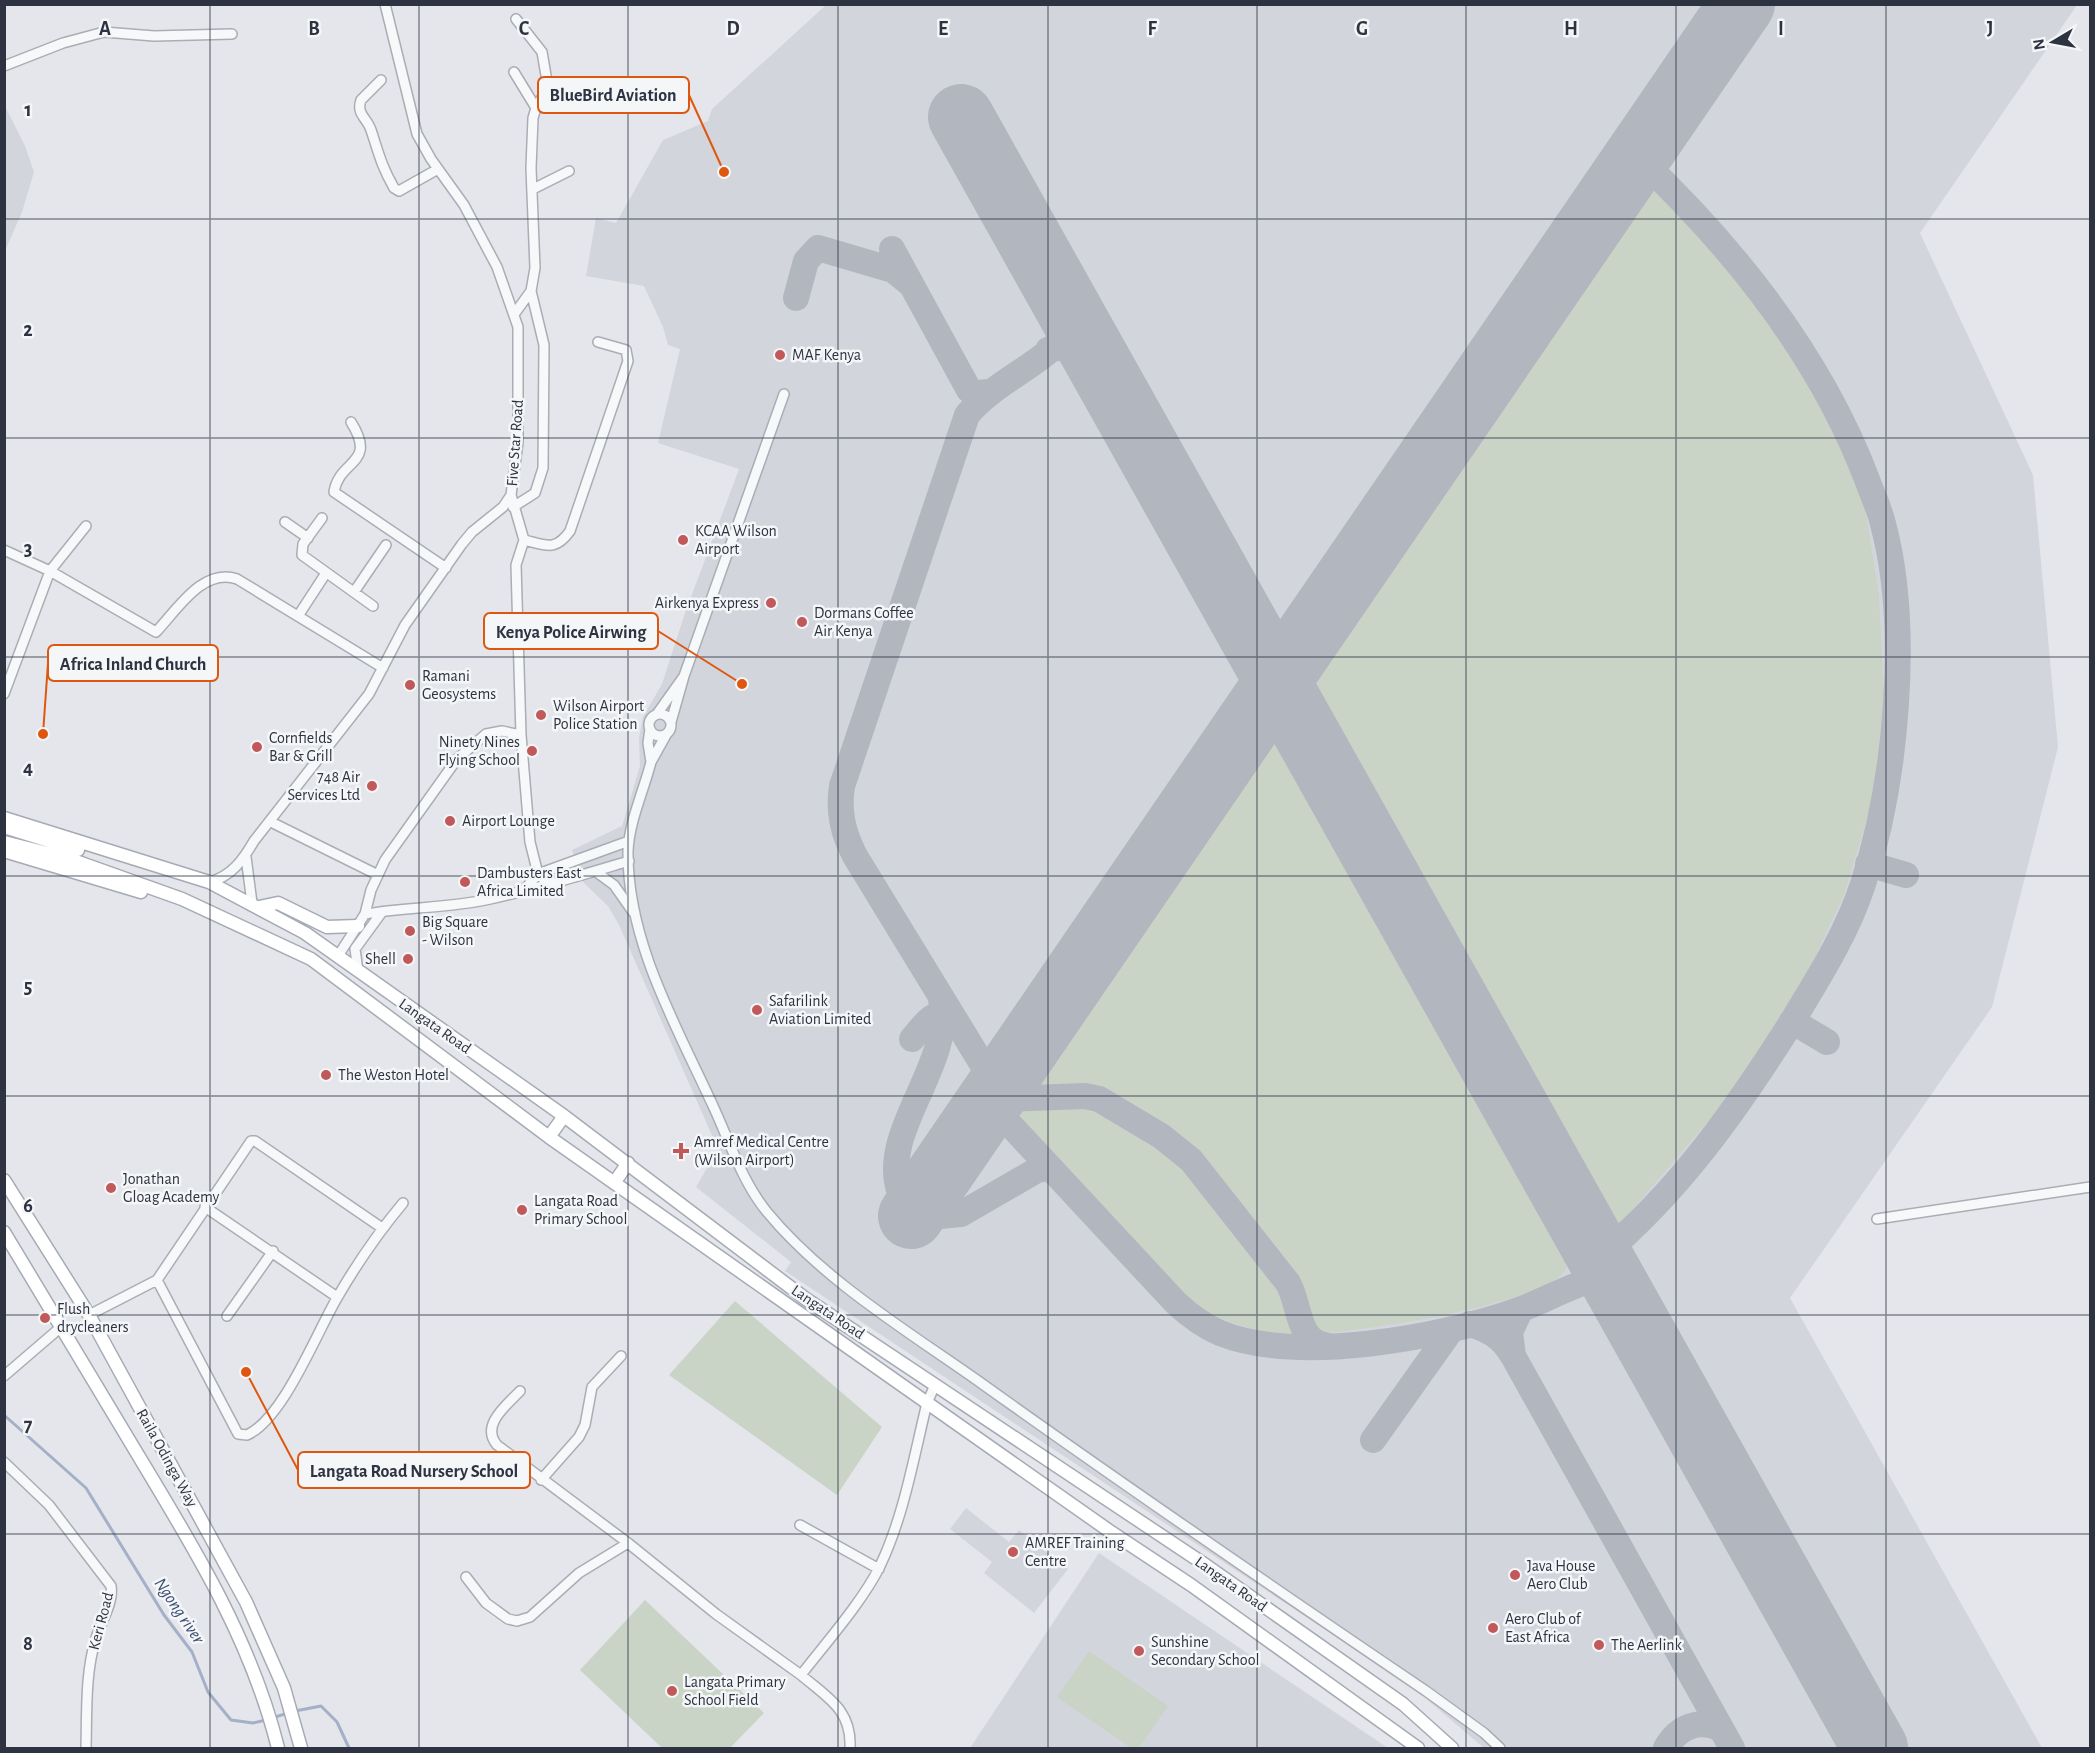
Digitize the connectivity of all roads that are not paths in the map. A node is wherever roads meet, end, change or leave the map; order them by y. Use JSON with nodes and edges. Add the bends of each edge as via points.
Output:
{"nodes":[{"id":1,"x":385,"y":4,"type":"edge"},
{"id":2,"x":516,"y":19,"type":"dead end"},
{"id":3,"x":232,"y":34,"type":"dead end"},
{"id":4,"x":4,"y":66,"type":"edge"},
{"id":5,"x":514,"y":72,"type":"dead end"},
{"id":6,"x":381,"y":80,"type":"dead end"},
{"id":7,"x":536,"y":108,"type":"junction"},
{"id":8,"x":438,"y":169,"type":"junction"},
{"id":9,"x":569,"y":171,"type":"dead end"},
{"id":10,"x":533,"y":189,"type":"junction"},
{"id":11,"x":531,"y":291,"type":"junction"},
{"id":12,"x":515,"y":313,"type":"junction"},
{"id":13,"x":598,"y":342,"type":"dead end"},
{"id":14,"x":784,"y":394,"type":"dead end"},
{"id":15,"x":351,"y":422,"type":"dead end"},
{"id":16,"x":511,"y":495,"type":"junction"},
{"id":17,"x":513,"y":507,"type":"junction"},
{"id":18,"x":322,"y":518,"type":"dead end"},
{"id":19,"x":285,"y":522,"type":"dead end"},
{"id":20,"x":86,"y":526,"type":"dead end"},
{"id":21,"x":308,"y":538,"type":"junction"},
{"id":22,"x":524,"y":540,"type":"junction"},
{"id":23,"x":386,"y":545,"type":"dead end"},
{"id":24,"x":4,"y":550,"type":"edge"},
{"id":25,"x":446,"y":568,"type":"junction"},
{"id":26,"x":50,"y":571,"type":"junction"},
{"id":27,"x":326,"y":573,"type":"junction"},
{"id":28,"x":354,"y":592,"type":"junction"},
{"id":29,"x":373,"y":606,"type":"dead end"},
{"id":30,"x":298,"y":616,"type":"junction"},
{"id":31,"x":383,"y":668,"type":"junction"},
{"id":32,"x":684,"y":676,"type":"junction"},
{"id":33,"x":4,"y":694,"type":"edge"},
{"id":34,"x":657,"y":714,"type":"junction"},
{"id":35,"x":671,"y":722,"type":"junction"},
{"id":36,"x":650,"y":729,"type":"junction"},
{"id":37,"x":521,"y":735,"type":"junction"},
{"id":38,"x":666,"y":735,"type":"junction"},
{"id":39,"x":651,"y":762,"type":"junction"},
{"id":40,"x":4,"y":818,"type":"edge"},
{"id":41,"x":272,"y":822,"type":"junction"},
{"id":42,"x":4,"y":827,"type":"edge"},
{"id":43,"x":629,"y":841,"type":"junction"},
{"id":44,"x":4,"y":842,"type":"edge"},
{"id":45,"x":4,"y":851,"type":"edge"},
{"id":46,"x":246,"y":857,"type":"junction"},
{"id":47,"x":628,"y":861,"type":"junction"},
{"id":48,"x":595,"y":871,"type":"junction"},
{"id":49,"x":376,"y":874,"type":"junction"},
{"id":50,"x":538,"y":874,"type":"junction"},
{"id":51,"x":206,"y":881,"type":"junction"},
{"id":52,"x":550,"y":885,"type":"junction"},
{"id":53,"x":525,"y":889,"type":"junction"},
{"id":54,"x":255,"y":905,"type":"junction"},
{"id":55,"x":200,"y":908,"type":"junction"},
{"id":56,"x":382,"y":912,"type":"junction"},
{"id":57,"x":366,"y":914,"type":"junction"},
{"id":58,"x":634,"y":914,"type":"junction"},
{"id":59,"x":358,"y":926,"type":"junction"},
{"id":60,"x":338,"y":956,"type":"junction"},
{"id":61,"x":357,"y":971,"type":"junction"},
{"id":62,"x":564,"y":1116,"type":"junction"},
{"id":63,"x":549,"y":1137,"type":"junction"},
{"id":64,"x":628,"y":1163,"type":"junction"},
{"id":65,"x":4,"y":1180,"type":"edge"},
{"id":66,"x":614,"y":1183,"type":"junction"},
{"id":67,"x":2091,"y":1187,"type":"edge"},
{"id":68,"x":403,"y":1203,"type":"dead end"},
{"id":69,"x":205,"y":1207,"type":"junction"},
{"id":70,"x":1877,"y":1219,"type":"dead end"},
{"id":71,"x":382,"y":1228,"type":"junction"},
{"id":72,"x":4,"y":1232,"type":"edge"},
{"id":73,"x":273,"y":1251,"type":"junction"},
{"id":74,"x":157,"y":1280,"type":"junction"},
{"id":75,"x":337,"y":1297,"type":"junction"},
{"id":76,"x":89,"y":1314,"type":"junction"},
{"id":77,"x":227,"y":1316,"type":"dead end"},
{"id":78,"x":61,"y":1328,"type":"junction"},
{"id":79,"x":621,"y":1356,"type":"dead end"},
{"id":80,"x":4,"y":1376,"type":"edge"},
{"id":81,"x":935,"y":1385,"type":"junction"},
{"id":82,"x":520,"y":1391,"type":"dead end"},
{"id":83,"x":927,"y":1402,"type":"junction"},
{"id":84,"x":4,"y":1462,"type":"edge"},
{"id":85,"x":541,"y":1480,"type":"junction"},
{"id":86,"x":179,"y":1481,"type":"junction"},
{"id":87,"x":161,"y":1493,"type":"junction"},
{"id":88,"x":800,"y":1525,"type":"dead end"},
{"id":89,"x":628,"y":1544,"type":"junction"},
{"id":90,"x":879,"y":1569,"type":"junction"},
{"id":91,"x":466,"y":1577,"type":"dead end"},
{"id":92,"x":801,"y":1675,"type":"junction"},
{"id":93,"x":86,"y":1749,"type":"edge"},
{"id":94,"x":278,"y":1749,"type":"edge"},
{"id":95,"x":301,"y":1749,"type":"edge"},
{"id":96,"x":850,"y":1749,"type":"edge"},
{"id":97,"x":1418,"y":1749,"type":"edge"},
{"id":98,"x":1452,"y":1749,"type":"edge"},
{"id":99,"x":1500,"y":1749,"type":"edge"}],
"edges":[{"from":1,"to":8,"type":"street","name":"Five Star Road","via":[[417,134]]},
{"from":2,"to":7,"type":"street","via":[[545,59],[547,91]]},
{"from":3,"to":4,"type":"street","via":[[154,36],[104,32]]},
{"from":5,"to":7,"type":"street"},
{"from":6,"to":8,"type":"street","via":[[361,100],[360,112],[394,188],[399,191]]},
{"from":7,"to":10,"type":"street","via":[[531,157]]},
{"from":8,"to":12,"type":"street","name":"Five Star Road","via":[[464,205],[490,253]]},
{"from":9,"to":10,"type":"street"},
{"from":10,"to":11,"type":"street","via":[[535,268]]},
{"from":11,"to":12,"type":"street"},
{"from":11,"to":17,"type":"street","via":[[544,345],[543,468],[534,493]]},
{"from":12,"to":16,"type":"street","name":"Five Star Road","via":[[519,345],[518,442]]},
{"from":13,"to":22,"type":"street","via":[[626,350],[628,361],[570,531],[558,545]]},
{"from":14,"to":32,"type":"street"},
{"from":15,"to":25,"type":"street","via":[[360,436],[361,450],[334,492]]},
{"from":16,"to":17,"type":"street"},
{"from":16,"to":25,"type":"street","name":"Five Star Road","via":[[503,507],[472,532]]},
{"from":17,"to":22,"type":"street"},
{"from":18,"to":21,"type":"street"},
{"from":19,"to":21,"type":"street"},
{"from":20,"to":26,"type":"street"},
{"from":21,"to":27,"type":"street","via":[[302,555]]},
{"from":22,"to":37,"type":"street","via":[[516,566]]},
{"from":23,"to":28,"type":"street"},
{"from":24,"to":26,"type":"street"},
{"from":25,"to":31,"type":"street","name":"Five Star Road","via":[[405,625]]},
{"from":26,"to":30,"type":"street","via":[[156,632],[200,586],[213,577],[225,575]]},
{"from":26,"to":33,"type":"street"},
{"from":27,"to":28,"type":"street"},
{"from":27,"to":30,"type":"street"},
{"from":28,"to":29,"type":"street"},
{"from":30,"to":31,"type":"street"},
{"from":31,"to":41,"type":"street","name":"Five Star Road","via":[[369,694]]},
{"from":32,"to":34,"type":"street"},
{"from":32,"to":35,"type":"street"},
{"from":34,"to":35,"type":"street","via":[[667,716]]},
{"from":34,"to":36,"type":"street"},
{"from":35,"to":38,"type":"street"},
{"from":36,"to":38,"type":"street","via":[[659,736]]},
{"from":36,"to":39,"type":"street"},
{"from":37,"to":49,"type":"street","via":[[502,731],[486,734],[465,749]]},
{"from":37,"to":50,"type":"street","via":[[530,842]]},
{"from":38,"to":39,"type":"street"},
{"from":39,"to":43,"type":"street"},
{"from":40,"to":51,"type":"main road","name":"Langata Road"},
{"from":41,"to":46,"type":"street","name":"Five Star Road","via":[[254,841]]},
{"from":41,"to":49,"type":"street"},
{"from":42,"to":51,"type":"main road","name":"Langata Road","via":[[123,864]]},
{"from":43,"to":47,"type":"street"},
{"from":43,"to":50,"type":"street"},
{"from":44,"to":55,"type":"main road","name":"Langata Road","via":[[112,873]]},
{"from":45,"to":55,"type":"main road","name":"Langata Road"},
{"from":46,"to":51,"type":"street","name":"Five Star Road","via":[[219,880]]},
{"from":46,"to":54,"type":"street"},
{"from":47,"to":48,"type":"street"},
{"from":47,"to":58,"type":"street"},
{"from":48,"to":52,"type":"street"},
{"from":48,"to":58,"type":"street","via":[[614,885]]},
{"from":49,"to":57,"type":"street"},
{"from":50,"to":52,"type":"street"},
{"from":50,"to":53,"type":"street"},
{"from":51,"to":54,"type":"main road","name":"Langata Road"},
{"from":52,"to":53,"type":"street"},
{"from":53,"to":56,"type":"street","via":[[490,900]]},
{"from":54,"to":59,"type":"main road","via":[[278,903],[327,927]]},
{"from":54,"to":60,"type":"main road","name":"Langata Road"},
{"from":55,"to":63,"type":"main road","name":"Langata Road","via":[[311,959]]},
{"from":56,"to":57,"type":"street"},
{"from":56,"to":61,"type":"street","via":[[355,949]]},
{"from":57,"to":59,"type":"street"},
{"from":58,"to":99,"type":"street","via":[[651,967],[749,1185],[765,1210],[811,1257],[1070,1447],[1426,1691]]},
{"from":59,"to":60,"type":"street"},
{"from":60,"to":61,"type":"main road","name":"Langata Road"},
{"from":61,"to":62,"type":"main road","name":"Langata Road"},
{"from":62,"to":63,"type":"main road"},
{"from":62,"to":64,"type":"main road","name":"Langata Road"},
{"from":63,"to":66,"type":"main road","name":"Langata Road"},
{"from":64,"to":66,"type":"main road"},
{"from":64,"to":81,"type":"main road","name":"Langata Road","via":[[806,1299]]},
{"from":65,"to":76,"type":"main road","name":"Raila Odinga Way"},
{"from":66,"to":83,"type":"main road","name":"Langata Road"},
{"from":67,"to":70,"type":"street"},
{"from":68,"to":71,"type":"street"},
{"from":69,"to":71,"type":"street","via":[[247,1144],[255,1141]]},
{"from":69,"to":73,"type":"street"},
{"from":69,"to":74,"type":"street"},
{"from":71,"to":75,"type":"street"},
{"from":72,"to":78,"type":"main road","name":"Raila Odinga Way"},
{"from":73,"to":75,"type":"street"},
{"from":73,"to":77,"type":"street"},
{"from":74,"to":75,"type":"street","via":[[241,1436],[267,1422]]},
{"from":74,"to":76,"type":"street"},
{"from":76,"to":86,"type":"main road","name":"Raila Odinga Way"},
{"from":78,"to":80,"type":"street"},
{"from":78,"to":87,"type":"main road","name":"Raila Odinga Way"},
{"from":79,"to":85,"type":"street","via":[[592,1387],[579,1437]]},
{"from":81,"to":83,"type":"street"},
{"from":81,"to":98,"type":"main road","name":"Langata Road","via":[[1403,1704]]},
{"from":82,"to":85,"type":"street","via":[[494,1419],[492,1439]]},
{"from":83,"to":90,"type":"street"},
{"from":83,"to":97,"type":"main road","name":"Langata Road"},
{"from":84,"to":93,"type":"street","name":"Keri Road","via":[[49,1505],[111,1586],[92,1657]]},
{"from":85,"to":89,"type":"street"},
{"from":86,"to":87,"type":"main road"},
{"from":86,"to":95,"type":"main road","name":"Raila Odinga Way","via":[[269,1650]]},
{"from":87,"to":94,"type":"main road","name":"Raila Odinga Way","via":[[206,1567],[241,1638]]},
{"from":88,"to":90,"type":"street"},
{"from":89,"to":91,"type":"street","via":[[579,1573],[530,1617],[517,1622],[486,1603]]},
{"from":89,"to":92,"type":"street"},
{"from":90,"to":92,"type":"street"},
{"from":92,"to":96,"type":"street","via":[[840,1709],[850,1731]]}]}
